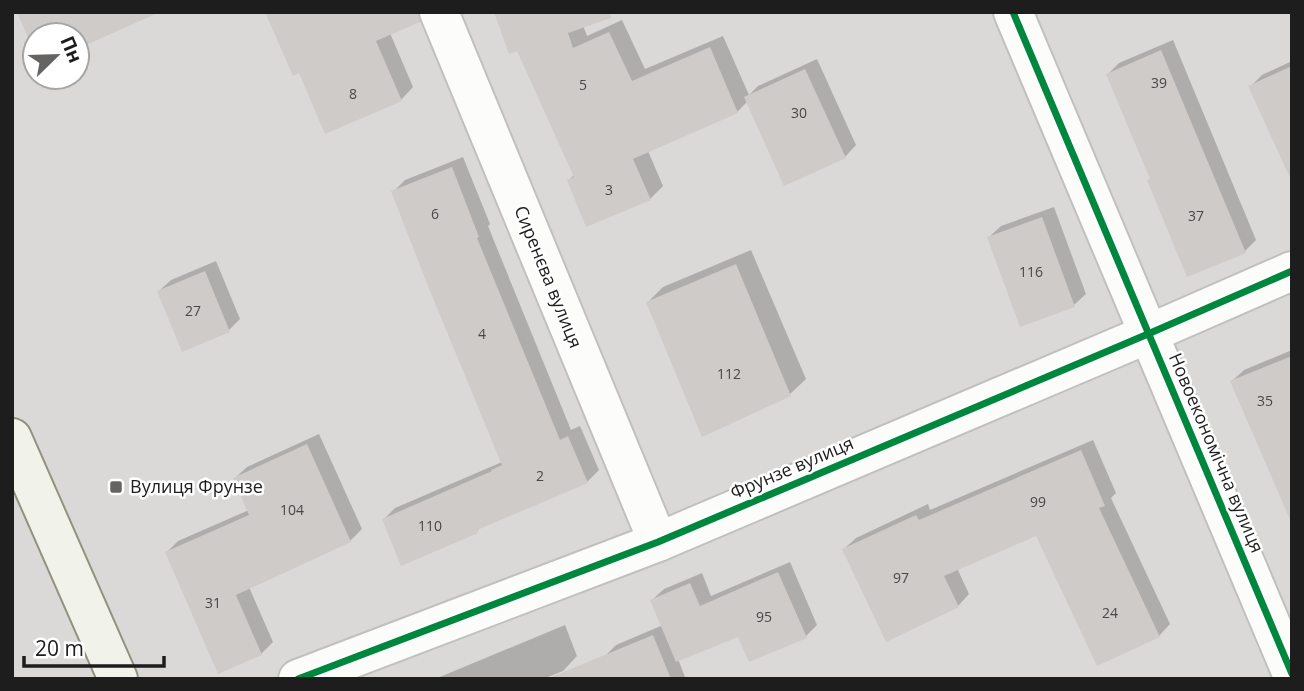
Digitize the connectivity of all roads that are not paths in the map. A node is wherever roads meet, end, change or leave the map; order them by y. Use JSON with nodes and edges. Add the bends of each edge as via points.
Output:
{"nodes":[{"id":1,"x":439,"y":12,"type":"edge"},
{"id":2,"x":1013,"y":12,"type":"edge"},
{"id":3,"x":1292,"y":271,"type":"edge"},
{"id":4,"x":1148,"y":334,"type":"junction"},
{"id":5,"x":12,"y":438,"type":"edge"},
{"id":6,"x":657,"y":542,"type":"junction"},
{"id":7,"x":1292,"y":674,"type":"edge"},
{"id":8,"x":118,"y":679,"type":"edge"},
{"id":9,"x":299,"y":679,"type":"edge"}],
"edges":[{"from":1,"to":6,"type":"street","name":"Сиренєва вулиця"},
{"from":2,"to":4,"type":"street","name":"Новоекономічна вулиця"},
{"from":3,"to":4,"type":"street","name":"Фрунзе вулиця"},
{"from":4,"to":6,"type":"street","name":"Фрунзе вулиця"},
{"from":4,"to":7,"type":"street","name":"Новоекономічна вулиця"},
{"from":5,"to":8,"type":"main road"},
{"from":6,"to":9,"type":"street","name":"Фрунзе вулиця"}]}
